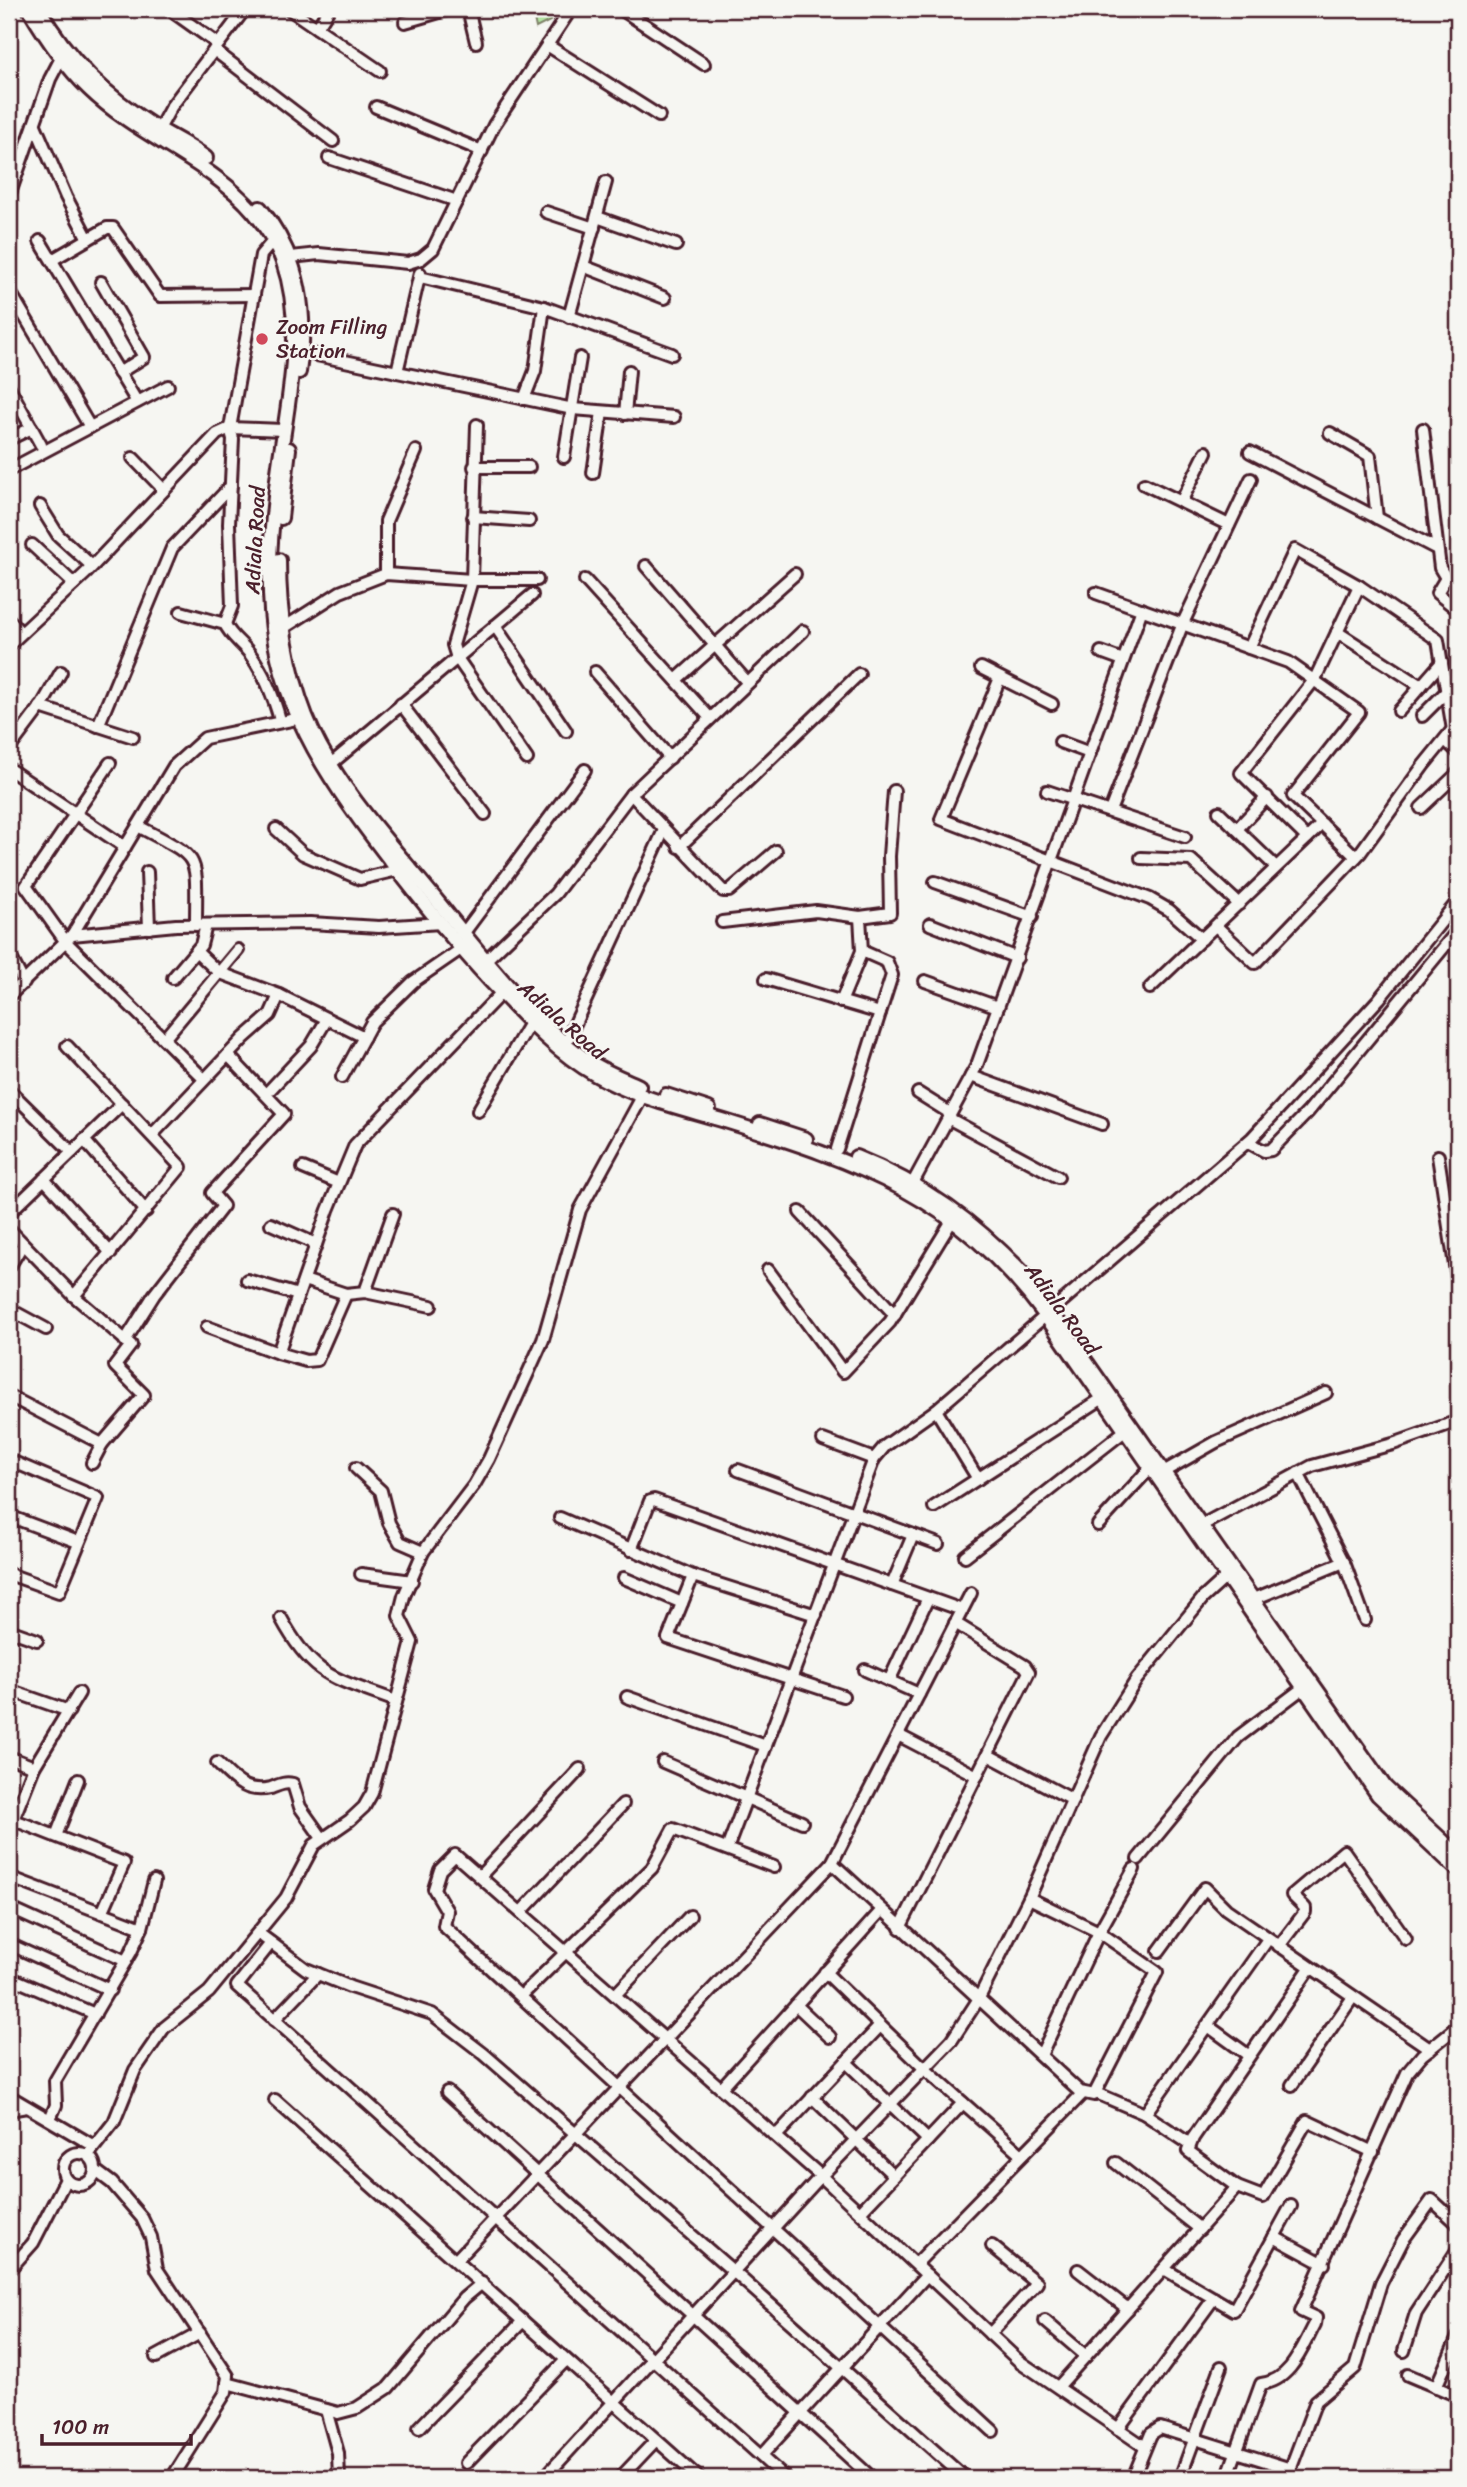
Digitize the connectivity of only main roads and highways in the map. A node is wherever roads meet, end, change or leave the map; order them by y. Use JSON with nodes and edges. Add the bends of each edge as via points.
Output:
{"nodes":[{"id":1,"x":29,"y":9,"type":"edge"},
{"id":2,"x":39,"y":9,"type":"edge"},
{"id":3,"x":302,"y":719,"type":"junction"},
{"id":4,"x":505,"y":989,"type":"junction"},
{"id":5,"x":533,"y":1018,"type":"junction"},
{"id":6,"x":911,"y":1187,"type":"junction"},
{"id":7,"x":1048,"y":1313,"type":"junction"},
{"id":8,"x":1458,"y":1855,"type":"edge"},
{"id":9,"x":1458,"y":1870,"type":"edge"}],
"edges":[{"from":1,"to":3,"type":"main road","name":"Adiala Road","via":[[61,58],[90,91],[222,181],[245,203],[283,260],[295,314],[294,349],[270,541],[271,600],[275,644]]},
{"from":2,"to":3,"type":"main road","name":"Adiala Road","via":[[96,85],[201,153],[251,197],[291,257],[303,313],[302,352],[278,541],[282,629]]},
{"from":3,"to":4,"type":"main road","name":"Adiala Road","via":[[381,835]]},
{"from":3,"to":4,"type":"main road","name":"Adiala Road","via":[[344,797],[398,870],[461,949]]},
{"from":4,"to":5,"type":"main road","name":"Adiala Road"},
{"from":5,"to":6,"type":"main road","name":"Adiala Road","via":[[586,1059],[648,1090],[837,1149]]},
{"from":5,"to":6,"type":"main road","name":"Adiala Road","via":[[583,1068],[643,1095]]},
{"from":6,"to":7,"type":"main road","name":"Adiala Road","via":[[953,1219]]},
{"from":6,"to":7,"type":"main road","name":"Adiala Road","via":[[981,1230],[1027,1276]]},
{"from":7,"to":8,"type":"main road","name":"Adiala Road","via":[[1165,1471],[1385,1787]]},
{"from":7,"to":9,"type":"main road","name":"Adiala Road","via":[[1224,1578],[1378,1795]]}]}
